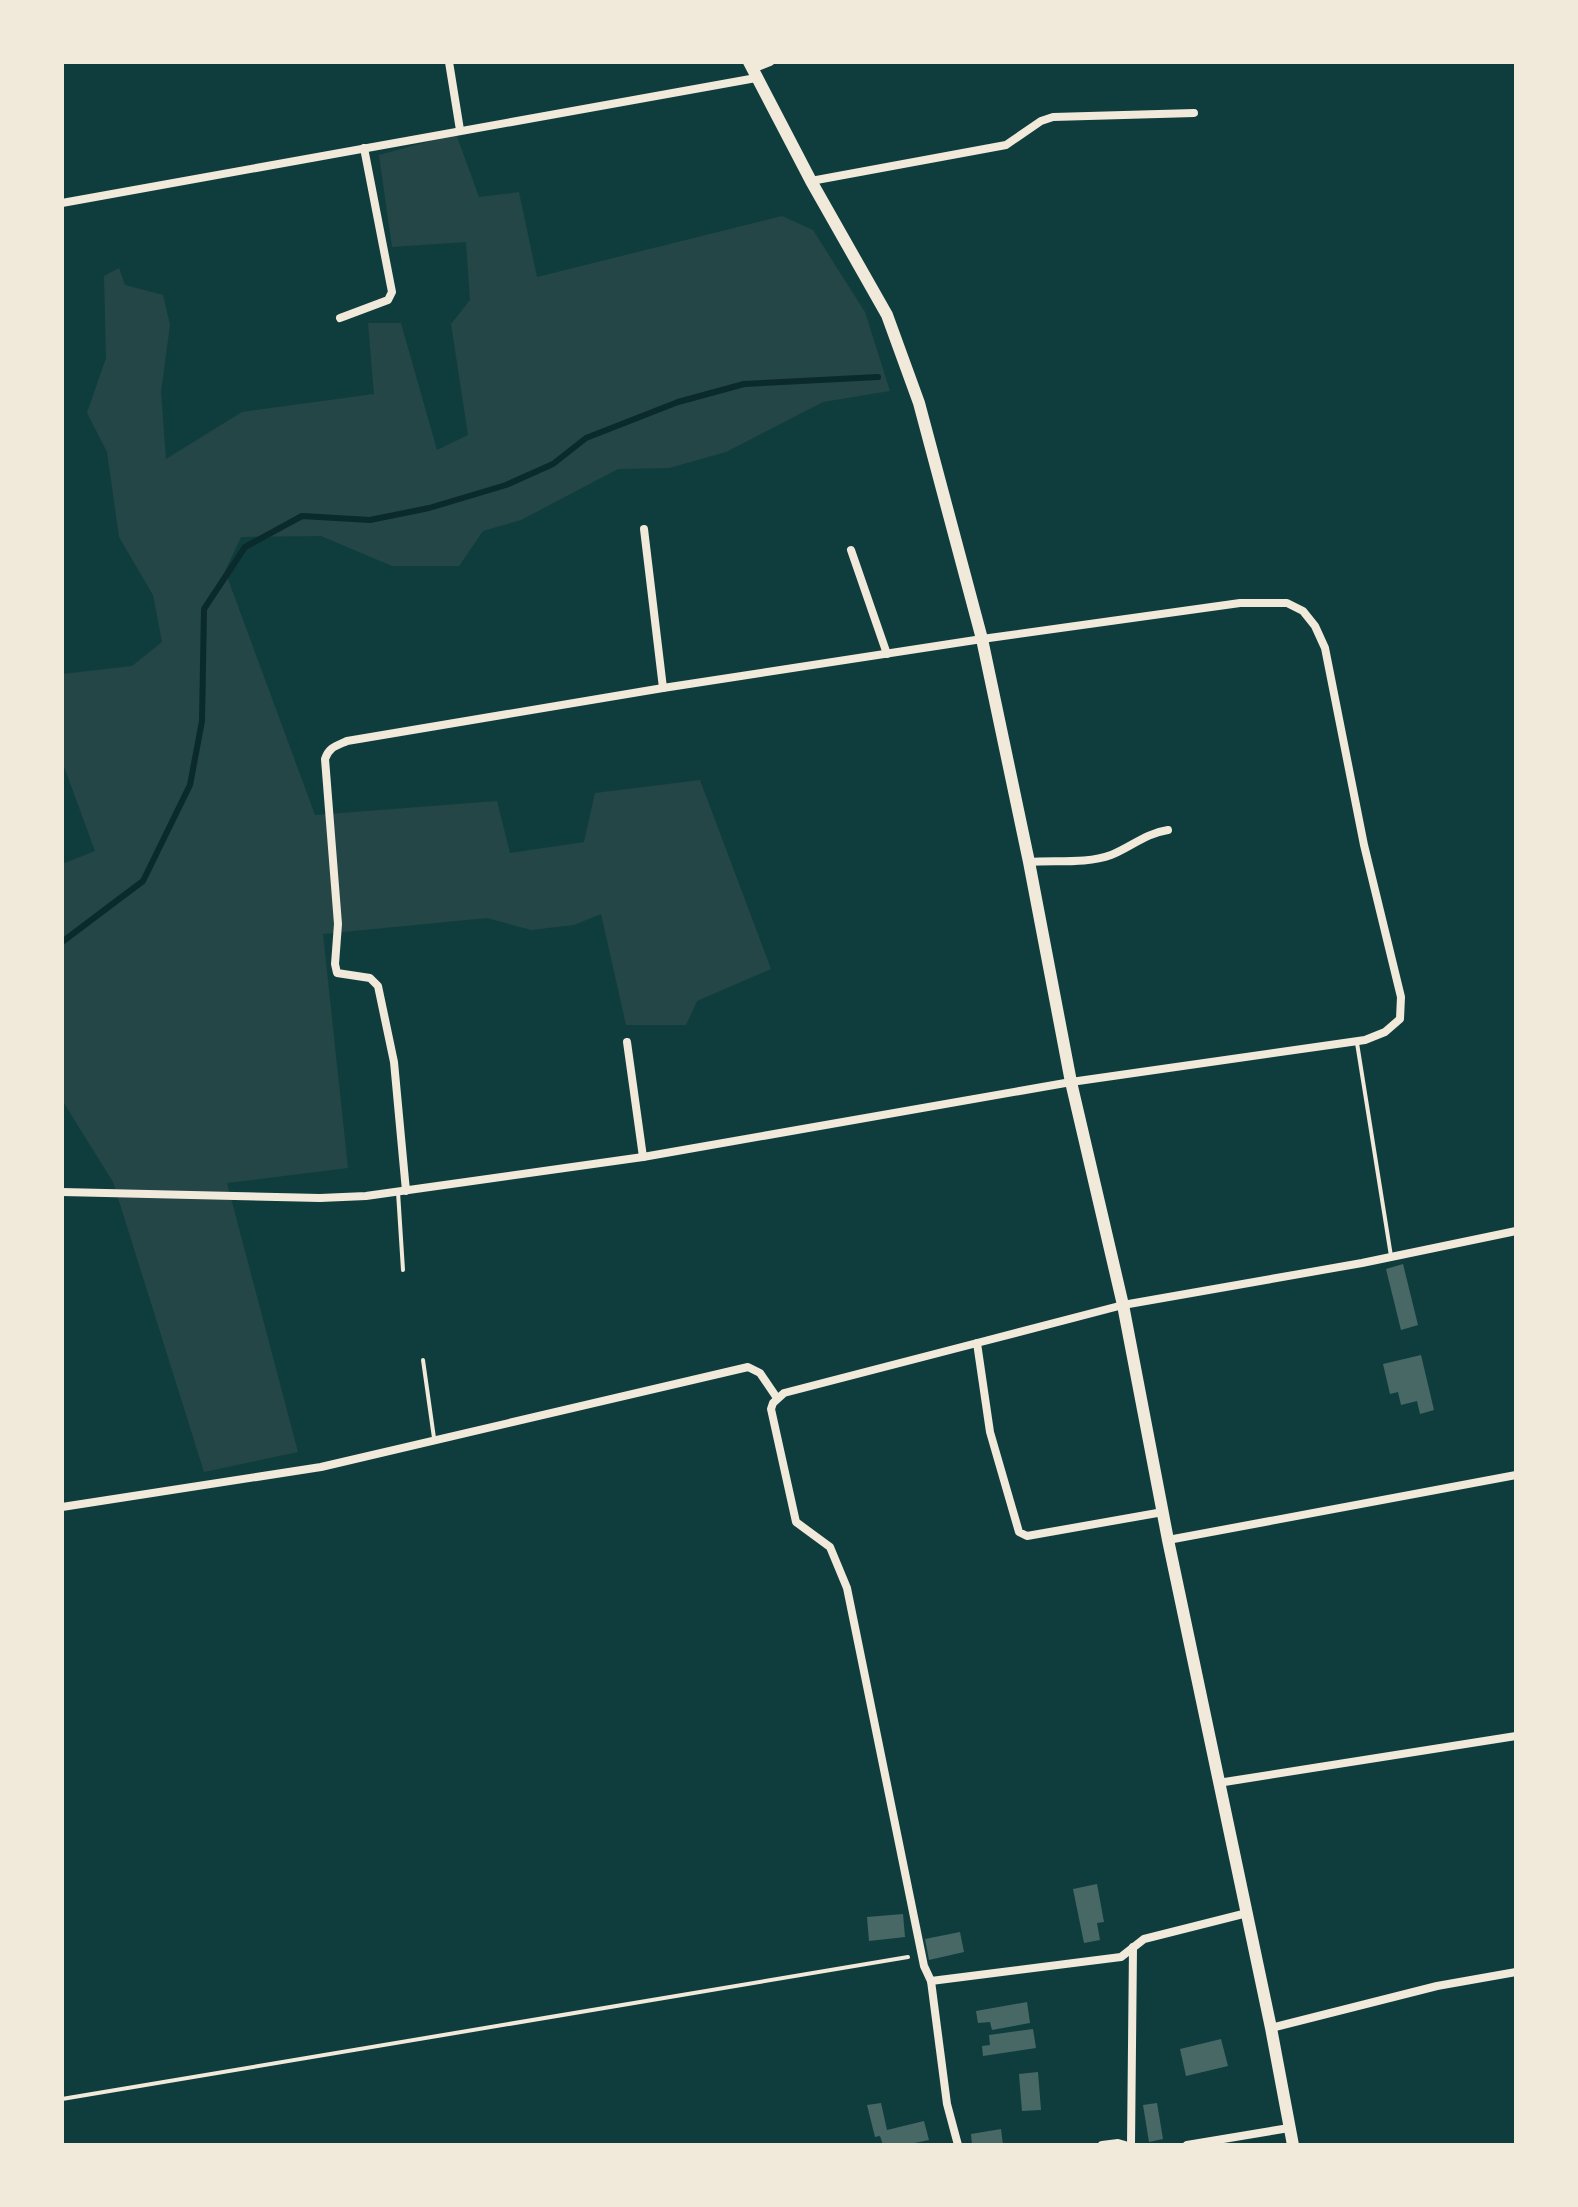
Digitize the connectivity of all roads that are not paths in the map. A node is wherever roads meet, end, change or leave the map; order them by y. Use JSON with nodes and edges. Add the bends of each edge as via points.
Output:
{"nodes":[{"id":1,"x":449,"y":62,"type":"edge"},
{"id":2,"x":770,"y":62,"type":"edge"},
{"id":3,"x":752,"y":70,"type":"edge"},
{"id":4,"x":1194,"y":113,"type":"dead end"},
{"id":5,"x":460,"y":130,"type":"junction"},
{"id":6,"x":364,"y":148,"type":"junction"},
{"id":7,"x":811,"y":181,"type":"junction"},
{"id":8,"x":62,"y":203,"type":"edge"},
{"id":9,"x":340,"y":318,"type":"dead end"},
{"id":10,"x":644,"y":529,"type":"dead end"},
{"id":11,"x":851,"y":550,"type":"dead end"},
{"id":12,"x":982,"y":639,"type":"junction"},
{"id":13,"x":887,"y":654,"type":"junction"},
{"id":14,"x":663,"y":688,"type":"junction"},
{"id":15,"x":1168,"y":830,"type":"dead end"},
{"id":16,"x":1029,"y":862,"type":"junction"},
{"id":17,"x":1356,"y":1041,"type":"junction"},
{"id":18,"x":627,"y":1042,"type":"dead end"},
{"id":19,"x":1071,"y":1082,"type":"junction"},
{"id":20,"x":643,"y":1157,"type":"junction"},
{"id":21,"x":62,"y":1192,"type":"edge"},
{"id":22,"x":402,"y":1192,"type":"junction"},
{"id":23,"x":1516,"y":1231,"type":"edge"},
{"id":24,"x":1391,"y":1257,"type":"junction"},
{"id":25,"x":403,"y":1270,"type":"dead end"},
{"id":26,"x":1123,"y":1305,"type":"junction"},
{"id":27,"x":977,"y":1343,"type":"junction"},
{"id":28,"x":423,"y":1360,"type":"dead end"},
{"id":29,"x":777,"y":1398,"type":"junction"},
{"id":30,"x":435,"y":1440,"type":"junction"},
{"id":31,"x":1516,"y":1475,"type":"edge"},
{"id":32,"x":62,"y":1507,"type":"edge"},
{"id":33,"x":1163,"y":1512,"type":"junction"},
{"id":34,"x":1168,"y":1540,"type":"junction"},
{"id":35,"x":1516,"y":1736,"type":"edge"},
{"id":36,"x":1218,"y":1783,"type":"junction"},
{"id":37,"x":1247,"y":1913,"type":"junction"},
{"id":38,"x":1133,"y":1946,"type":"junction"},
{"id":39,"x":1516,"y":1972,"type":"edge"},
{"id":40,"x":931,"y":1981,"type":"junction"},
{"id":41,"x":1271,"y":2028,"type":"junction"},
{"id":42,"x":1289,"y":2128,"type":"junction"},
{"id":43,"x":958,"y":2145,"type":"edge"},
{"id":44,"x":1102,"y":2145,"type":"edge"},
{"id":45,"x":1128,"y":2145,"type":"edge"},
{"id":46,"x":1187,"y":2145,"type":"edge"},
{"id":47,"x":1293,"y":2145,"type":"edge"}],
"edges":[{"from":1,"to":5,"type":"street"},
{"from":2,"to":3,"type":"street"},
{"from":3,"to":5,"type":"street"},
{"from":3,"to":7,"type":"main road"},
{"from":4,"to":7,"type":"street","via":[[1053,117],[1006,145]]},
{"from":5,"to":6,"type":"street"},
{"from":6,"to":8,"type":"street"},
{"from":6,"to":9,"type":"street","via":[[392,292],[388,300]]},
{"from":7,"to":12,"type":"main road","via":[[898,342]]},
{"from":10,"to":14,"type":"street"},
{"from":11,"to":13,"type":"street"},
{"from":12,"to":13,"type":"street"},
{"from":12,"to":16,"type":"main road"},
{"from":12,"to":17,"type":"street","via":[[1240,603],[1287,603],[1303,611],[1325,648],[1401,997],[1400,1019],[1394,1027]]},
{"from":13,"to":14,"type":"street"},
{"from":14,"to":22,"type":"street","via":[[347,741],[327,751],[338,924],[335,964],[337,973],[370,978],[378,986],[394,1062]]},
{"from":15,"to":16,"type":"street","via":[[1102,857]]},
{"from":16,"to":19,"type":"main road"},
{"from":17,"to":19,"type":"street"},
{"from":17,"to":24,"type":"lane"},
{"from":18,"to":20,"type":"street"},
{"from":19,"to":20,"type":"street"},
{"from":19,"to":26,"type":"main road"},
{"from":20,"to":22,"type":"street"},
{"from":21,"to":22,"type":"street","via":[[320,1198]]},
{"from":22,"to":25,"type":"lane"},
{"from":23,"to":24,"type":"street"},
{"from":24,"to":26,"type":"street"},
{"from":26,"to":27,"type":"street"},
{"from":26,"to":33,"type":"main road"},
{"from":27,"to":29,"type":"street"},
{"from":27,"to":33,"type":"street","via":[[990,1432],[1019,1532],[1027,1536]]},
{"from":28,"to":30,"type":"lane"},
{"from":29,"to":30,"type":"street","via":[[760,1373],[748,1367]]},
{"from":29,"to":40,"type":"street","via":[[772,1415],[793,1515],[830,1547],[847,1588]]},
{"from":30,"to":32,"type":"street","via":[[321,1467]]},
{"from":31,"to":34,"type":"street"},
{"from":33,"to":34,"type":"main road"},
{"from":34,"to":36,"type":"main road"},
{"from":35,"to":36,"type":"street"},
{"from":36,"to":37,"type":"main road"},
{"from":37,"to":38,"type":"street"},
{"from":37,"to":41,"type":"main road"},
{"from":38,"to":40,"type":"street","via":[[1113,1959]]},
{"from":38,"to":45,"type":"street"},
{"from":39,"to":41,"type":"street"},
{"from":40,"to":43,"type":"street","via":[[947,2104]]},
{"from":41,"to":42,"type":"main road"},
{"from":42,"to":46,"type":"street"},
{"from":42,"to":47,"type":"main road"},
{"from":44,"to":45,"type":"street"}]}
